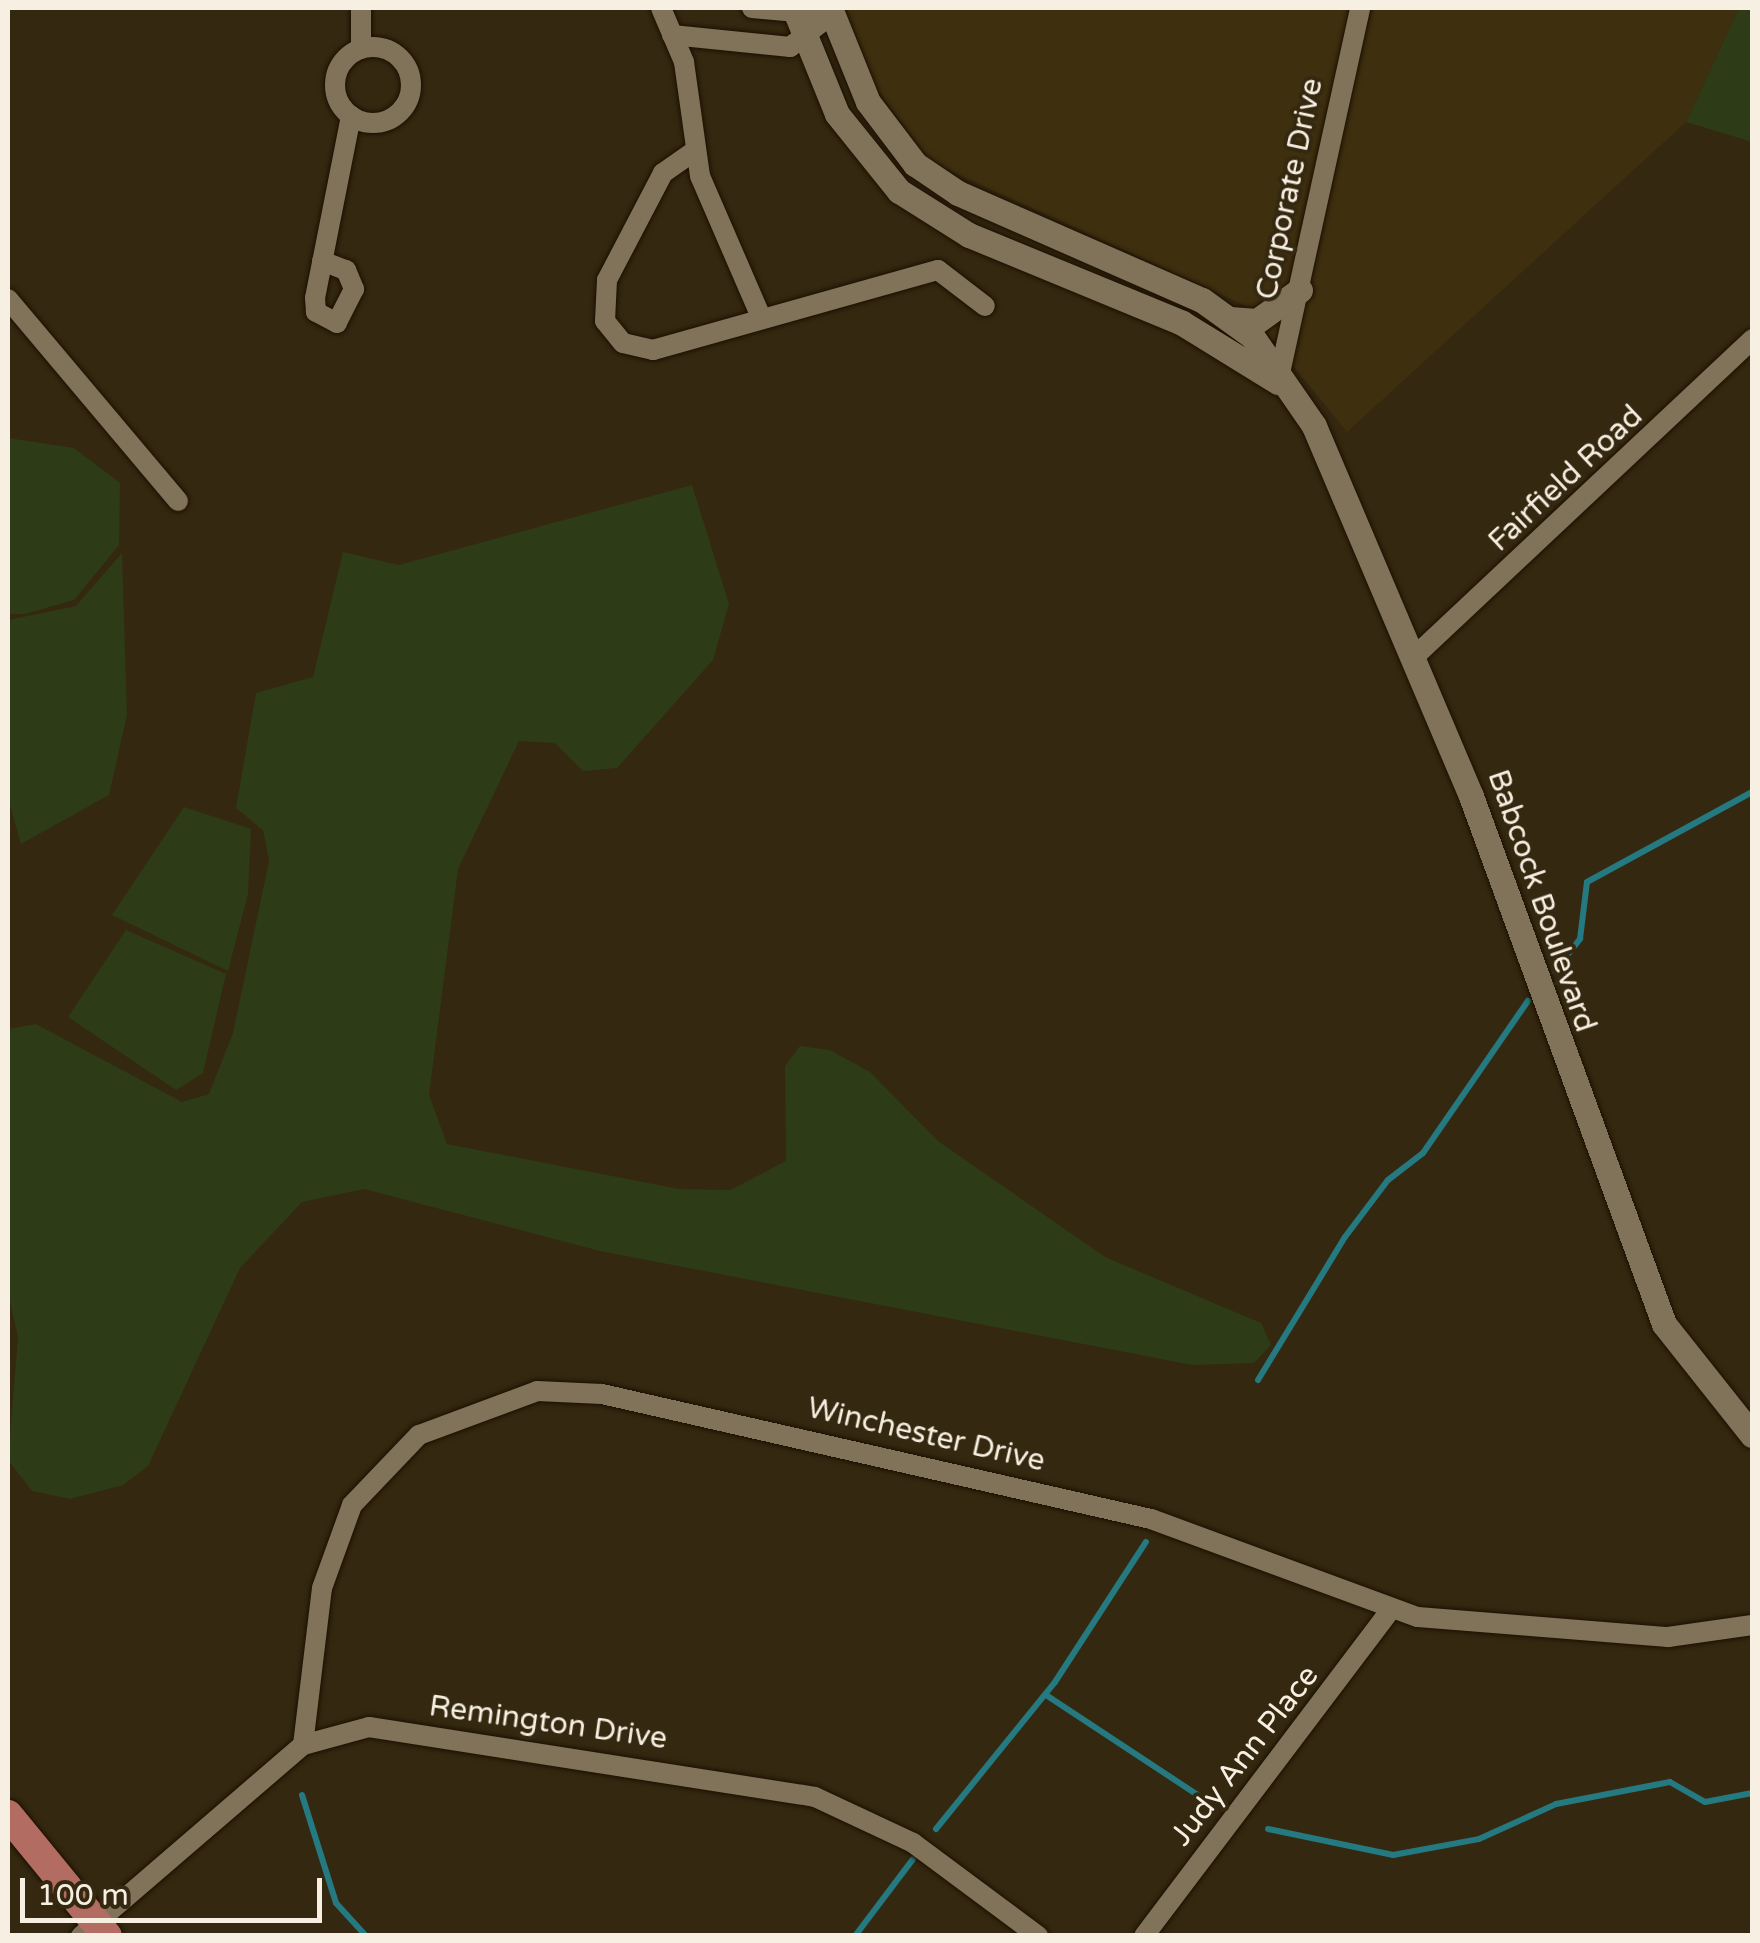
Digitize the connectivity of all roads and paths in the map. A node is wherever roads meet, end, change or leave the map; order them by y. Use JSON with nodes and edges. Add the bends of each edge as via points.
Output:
{"nodes":[{"id":1,"x":361,"y":8,"type":"edge"},
{"id":2,"x":661,"y":8,"type":"edge"},
{"id":3,"x":752,"y":8,"type":"edge"},
{"id":4,"x":1360,"y":8,"type":"edge"},
{"id":5,"x":794,"y":9,"type":"edge"},
{"id":6,"x":830,"y":11,"type":"edge"},
{"id":7,"x":672,"y":35,"type":"junction"},
{"id":8,"x":803,"y":42,"type":"junction"},
{"id":9,"x":361,"y":49,"type":"junction"},
{"id":10,"x":351,"y":116,"type":"junction"},
{"id":11,"x":693,"y":152,"type":"junction"},
{"id":12,"x":322,"y":261,"type":"dead end"},
{"id":13,"x":1300,"y":290,"type":"junction"},
{"id":14,"x":8,"y":299,"type":"edge"},
{"id":15,"x":986,"y":306,"type":"dead end"},
{"id":16,"x":762,"y":319,"type":"junction"},
{"id":17,"x":1230,"y":319,"type":"junction"},
{"id":18,"x":1752,"y":339,"type":"edge"},
{"id":19,"x":1278,"y":382,"type":"junction"},
{"id":20,"x":178,"y":501,"type":"dead end"},
{"id":21,"x":1415,"y":656,"type":"junction"},
{"id":22,"x":1752,"y":1434,"type":"edge"},
{"id":23,"x":1390,"y":1611,"type":"junction"},
{"id":24,"x":1752,"y":1625,"type":"edge"},
{"id":25,"x":304,"y":1745,"type":"junction"},
{"id":26,"x":8,"y":1815,"type":"edge"},
{"id":27,"x":95,"y":1931,"type":"edge"},
{"id":28,"x":1038,"y":1936,"type":"edge"},
{"id":29,"x":1144,"y":1936,"type":"edge"}],
"edges":[{"from":1,"to":9,"type":"street"},
{"from":2,"to":7,"type":"street"},
{"from":3,"to":5,"type":"street"},
{"from":4,"to":13,"type":"street","name":"Corporate Drive"},
{"from":5,"to":6,"type":"street"},
{"from":5,"to":8,"type":"street","name":"Babcock Boulevard"},
{"from":6,"to":8,"type":"street"},
{"from":6,"to":17,"type":"street","name":"Babcock Boulevard","via":[[881,124],[932,178]]},
{"from":7,"to":8,"type":"street","via":[[754,47]]},
{"from":7,"to":11,"type":"street"},
{"from":8,"to":19,"type":"street","name":"Babcock Boulevard","via":[[854,143],[923,209],[1182,323]]},
{"from":9,"to":10,"type":"street","via":[[336,76]]},
{"from":9,"to":10,"type":"street","via":[[396,55],[410,87],[392,118]]},
{"from":10,"to":12,"type":"street"},
{"from":11,"to":16,"type":"street"},
{"from":11,"to":16,"type":"street","via":[[657,183],[607,280],[605,321],[623,343],[653,350]]},
{"from":13,"to":17,"type":"street","via":[[1258,321]]},
{"from":13,"to":19,"type":"street","name":"Corporate Drive"},
{"from":14,"to":20,"type":"street"},
{"from":15,"to":16,"type":"street","via":[[938,270]]},
{"from":17,"to":19,"type":"street","name":"Babcock Boulevard","via":[[1262,347]]},
{"from":18,"to":21,"type":"street","name":"Fairfield Road"},
{"from":19,"to":21,"type":"street","name":"Babcock Boulevard","via":[[1328,450]]},
{"from":21,"to":22,"type":"street","name":"Babcock Boulevard","via":[[1664,1324]]},
{"from":23,"to":24,"type":"street","name":"Winchester Drive","via":[[1668,1637]]},
{"from":23,"to":25,"type":"street","name":"Winchester Drive","via":[[1152,1520],[602,1394],[536,1391],[418,1435],[352,1505],[320,1599]]},
{"from":23,"to":29,"type":"street","name":"Judy Ann Place"},
{"from":25,"to":27,"type":"street","name":"Remington Drive"},
{"from":25,"to":28,"type":"street","name":"Remington Drive","via":[[369,1727],[801,1794],[913,1843]]},
{"from":26,"to":27,"type":"main road"}]}
